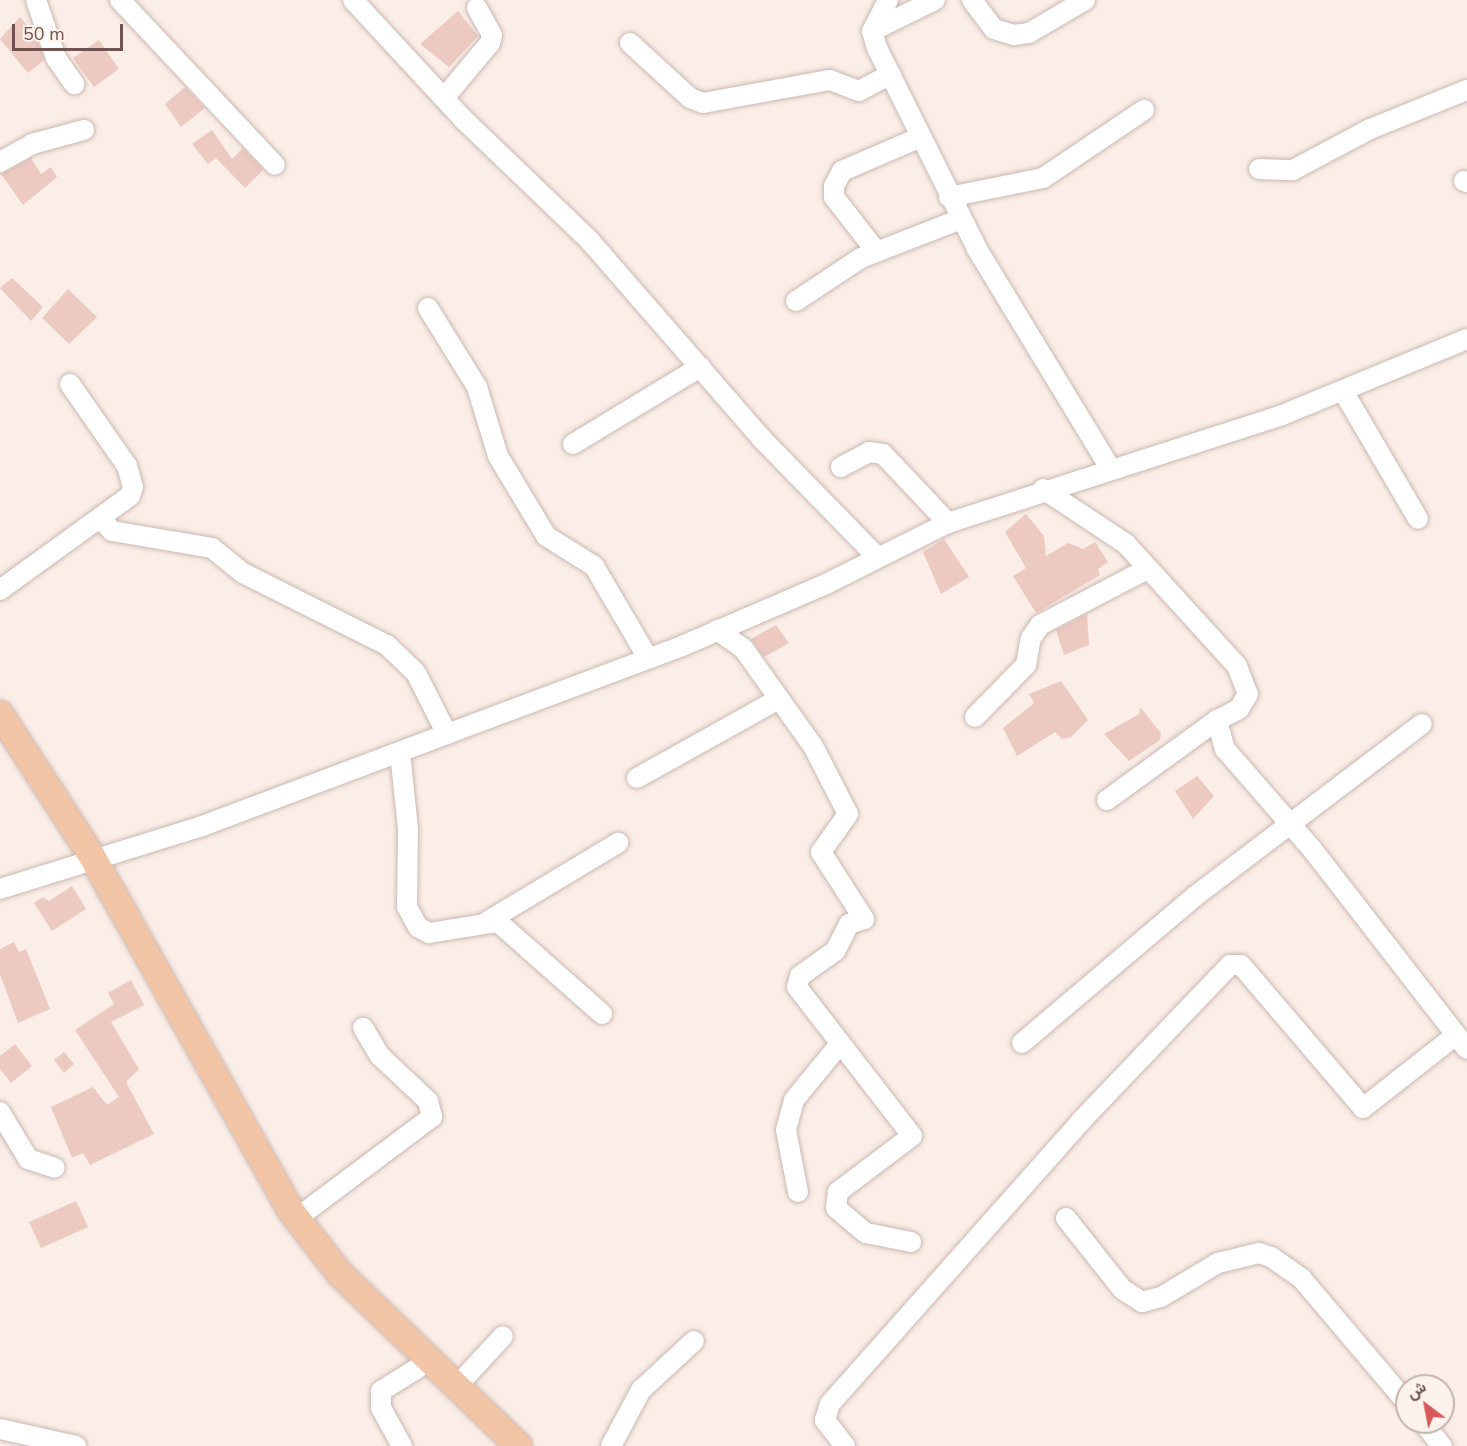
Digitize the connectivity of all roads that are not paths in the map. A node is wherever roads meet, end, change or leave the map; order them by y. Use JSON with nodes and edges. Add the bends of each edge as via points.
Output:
{"nodes":[{"id":1,"x":36,"y":0,"type":"edge"},
{"id":2,"x":120,"y":0,"type":"edge"},
{"id":3,"x":352,"y":0,"type":"edge"},
{"id":4,"x":888,"y":0,"type":"edge"},
{"id":5,"x":935,"y":0,"type":"edge"},
{"id":6,"x":972,"y":0,"type":"edge"},
{"id":7,"x":1085,"y":0,"type":"edge"},
{"id":8,"x":477,"y":8,"type":"dead end"},
{"id":9,"x":872,"y":31,"type":"junction"},
{"id":10,"x":630,"y":43,"type":"dead end"},
{"id":11,"x":891,"y":75,"type":"junction"},
{"id":12,"x":74,"y":84,"type":"dead end"},
{"id":13,"x":1467,"y":90,"type":"edge"},
{"id":14,"x":444,"y":98,"type":"junction"},
{"id":15,"x":1144,"y":110,"type":"dead end"},
{"id":16,"x":84,"y":130,"type":"dead end"},
{"id":17,"x":921,"y":137,"type":"junction"},
{"id":18,"x":0,"y":162,"type":"edge"},
{"id":19,"x":275,"y":165,"type":"dead end"},
{"id":20,"x":1259,"y":169,"type":"dead end"},
{"id":21,"x":949,"y":197,"type":"junction"},
{"id":22,"x":961,"y":219,"type":"junction"},
{"id":23,"x":876,"y":251,"type":"junction"},
{"id":24,"x":796,"y":301,"type":"dead end"},
{"id":25,"x":428,"y":308,"type":"dead end"},
{"id":26,"x":1467,"y":339,"type":"edge"},
{"id":27,"x":700,"y":367,"type":"junction"},
{"id":28,"x":70,"y":384,"type":"dead end"},
{"id":29,"x":1343,"y":391,"type":"junction"},
{"id":30,"x":573,"y":444,"type":"dead end"},
{"id":31,"x":841,"y":467,"type":"dead end"},
{"id":32,"x":1110,"y":468,"type":"junction"},
{"id":33,"x":1042,"y":489,"type":"junction"},
{"id":34,"x":100,"y":518,"type":"junction"},
{"id":35,"x":1418,"y":519,"type":"dead end"},
{"id":36,"x":948,"y":523,"type":"junction"},
{"id":37,"x":878,"y":556,"type":"junction"},
{"id":38,"x":1147,"y":569,"type":"junction"},
{"id":39,"x":0,"y":590,"type":"edge"},
{"id":40,"x":717,"y":630,"type":"junction"},
{"id":41,"x":648,"y":658,"type":"junction"},
{"id":42,"x":779,"y":699,"type":"junction"},
{"id":43,"x":0,"y":714,"type":"edge"},
{"id":44,"x":975,"y":717,"type":"dead end"},
{"id":45,"x":1217,"y":720,"type":"junction"},
{"id":46,"x":1422,"y":724,"type":"dead end"},
{"id":47,"x":447,"y":734,"type":"junction"},
{"id":48,"x":0,"y":740,"type":"edge"},
{"id":49,"x":400,"y":752,"type":"junction"},
{"id":50,"x":637,"y":778,"type":"dead end"},
{"id":51,"x":1107,"y":800,"type":"dead end"},
{"id":52,"x":1292,"y":826,"type":"junction"},
{"id":53,"x":618,"y":843,"type":"dead end"},
{"id":54,"x":85,"y":861,"type":"junction"},
{"id":55,"x":0,"y":889,"type":"edge"},
{"id":56,"x":488,"y":921,"type":"junction"},
{"id":57,"x":602,"y":1014,"type":"dead end"},
{"id":58,"x":363,"y":1028,"type":"dead end"},
{"id":59,"x":1463,"y":1040,"type":"edge"},
{"id":60,"x":1022,"y":1043,"type":"dead end"},
{"id":61,"x":839,"y":1045,"type":"junction"},
{"id":62,"x":0,"y":1112,"type":"edge"},
{"id":63,"x":257,"y":1166,"type":"junction"},
{"id":64,"x":55,"y":1168,"type":"dead end"},
{"id":65,"x":798,"y":1192,"type":"dead end"},
{"id":66,"x":297,"y":1218,"type":"junction"},
{"id":67,"x":1066,"y":1218,"type":"dead end"},
{"id":68,"x":911,"y":1242,"type":"dead end"},
{"id":69,"x":503,"y":1336,"type":"dead end"},
{"id":70,"x":694,"y":1341,"type":"dead end"},
{"id":71,"x":418,"y":1368,"type":"junction"},
{"id":72,"x":456,"y":1387,"type":"junction"},
{"id":73,"x":1395,"y":1389,"type":"edge"},
{"id":74,"x":0,"y":1410,"type":"edge"},
{"id":75,"x":5,"y":1430,"type":"edge"},
{"id":76,"x":1432,"y":1434,"type":"edge"},
{"id":77,"x":41,"y":1443,"type":"edge"},
{"id":78,"x":76,"y":1446,"type":"edge"},
{"id":79,"x":402,"y":1446,"type":"edge"},
{"id":80,"x":499,"y":1446,"type":"edge"},
{"id":81,"x":519,"y":1446,"type":"edge"},
{"id":82,"x":611,"y":1446,"type":"edge"},
{"id":83,"x":845,"y":1446,"type":"edge"},
{"id":84,"x":1442,"y":1446,"type":"edge"}],
"edges":[{"from":1,"to":12,"type":"street","via":[[56,58]]},
{"from":2,"to":19,"type":"street"},
{"from":3,"to":14,"type":"street"},
{"from":4,"to":9,"type":"street"},
{"from":5,"to":9,"type":"street"},
{"from":6,"to":7,"type":"street","via":[[994,29],[1014,35],[1029,33]]},
{"from":8,"to":14,"type":"street","via":[[492,35],[490,43]]},
{"from":9,"to":11,"type":"street"},
{"from":10,"to":11,"type":"street","via":[[690,98],[703,104],[831,81],[859,91]]},
{"from":11,"to":17,"type":"street"},
{"from":13,"to":20,"type":"street","via":[[1370,129],[1293,170]]},
{"from":14,"to":27,"type":"street","via":[[590,241]]},
{"from":15,"to":21,"type":"street","via":[[1043,178]]},
{"from":16,"to":18,"type":"street","via":[[32,144]]},
{"from":17,"to":21,"type":"street"},
{"from":17,"to":23,"type":"street","via":[[842,171],[834,186],[834,197]]},
{"from":21,"to":22,"type":"street"},
{"from":22,"to":23,"type":"street"},
{"from":22,"to":32,"type":"street"},
{"from":23,"to":24,"type":"street"},
{"from":25,"to":41,"type":"street","via":[[477,387],[498,456],[546,536],[594,566]]},
{"from":26,"to":29,"type":"street"},
{"from":27,"to":30,"type":"street"},
{"from":27,"to":37,"type":"street","via":[[818,501]]},
{"from":28,"to":34,"type":"street","via":[[132,477],[130,496]]},
{"from":29,"to":32,"type":"street"},
{"from":29,"to":35,"type":"street"},
{"from":31,"to":36,"type":"street","via":[[869,452],[883,454]]},
{"from":32,"to":33,"type":"street"},
{"from":33,"to":36,"type":"street"},
{"from":33,"to":38,"type":"street","via":[[1095,519]]},
{"from":34,"to":39,"type":"street"},
{"from":34,"to":47,"type":"street","via":[[112,531],[212,548],[243,573],[387,645],[417,673]]},
{"from":36,"to":37,"type":"street"},
{"from":37,"to":40,"type":"street"},
{"from":38,"to":44,"type":"street","via":[[1040,625],[1031,638],[1026,665]]},
{"from":38,"to":45,"type":"street","via":[[1197,619],[1243,679],[1248,694],[1239,709]]},
{"from":40,"to":41,"type":"street"},
{"from":40,"to":42,"type":"street","via":[[743,648]]},
{"from":41,"to":47,"type":"street"},
{"from":42,"to":50,"type":"street"},
{"from":42,"to":61,"type":"street","via":[[833,778],[848,814],[821,852],[853,893],[864,919],[849,924],[835,951],[797,984]]},
{"from":43,"to":54,"type":"main road"},
{"from":45,"to":51,"type":"street"},
{"from":45,"to":52,"type":"street","via":[[1225,749]]},
{"from":46,"to":52,"type":"street"},
{"from":47,"to":49,"type":"street"},
{"from":48,"to":54,"type":"main road"},
{"from":49,"to":54,"type":"street","via":[[202,826]]},
{"from":49,"to":56,"type":"street","via":[[410,917],[429,933]]},
{"from":52,"to":59,"type":"street"},
{"from":52,"to":60,"type":"street","via":[[1194,897]]},
{"from":53,"to":56,"type":"street"},
{"from":54,"to":55,"type":"street"},
{"from":54,"to":63,"type":"main road"},
{"from":56,"to":57,"type":"street","via":[[508,929]]},
{"from":58,"to":66,"type":"street","via":[[380,1056],[428,1101],[432,1117]]},
{"from":59,"to":83,"type":"street","via":[[1364,1108],[1241,965],[1230,965],[1080,1122],[830,1404],[825,1420]]},
{"from":61,"to":65,"type":"street","via":[[794,1100],[786,1130]]},
{"from":61,"to":68,"type":"street","via":[[912,1136],[838,1192],[836,1208],[866,1233]]},
{"from":62,"to":64,"type":"street","via":[[28,1159]]},
{"from":63,"to":66,"type":"main road"},
{"from":63,"to":71,"type":"main road","via":[[332,1283]]},
{"from":66,"to":72,"type":"main road","via":[[340,1274]]},
{"from":67,"to":73,"type":"street","via":[[1122,1289],[1142,1302],[1161,1297],[1218,1263],[1259,1253],[1271,1257],[1302,1279]]},
{"from":69,"to":72,"type":"street"},
{"from":70,"to":82,"type":"street","via":[[641,1390]]},
{"from":71,"to":79,"type":"street","via":[[381,1391],[381,1408]]},
{"from":71,"to":80,"type":"main road"},
{"from":72,"to":81,"type":"main road"},
{"from":74,"to":75,"type":"street"},
{"from":75,"to":77,"type":"street"},
{"from":76,"to":84,"type":"street"},
{"from":77,"to":78,"type":"street"}]}
